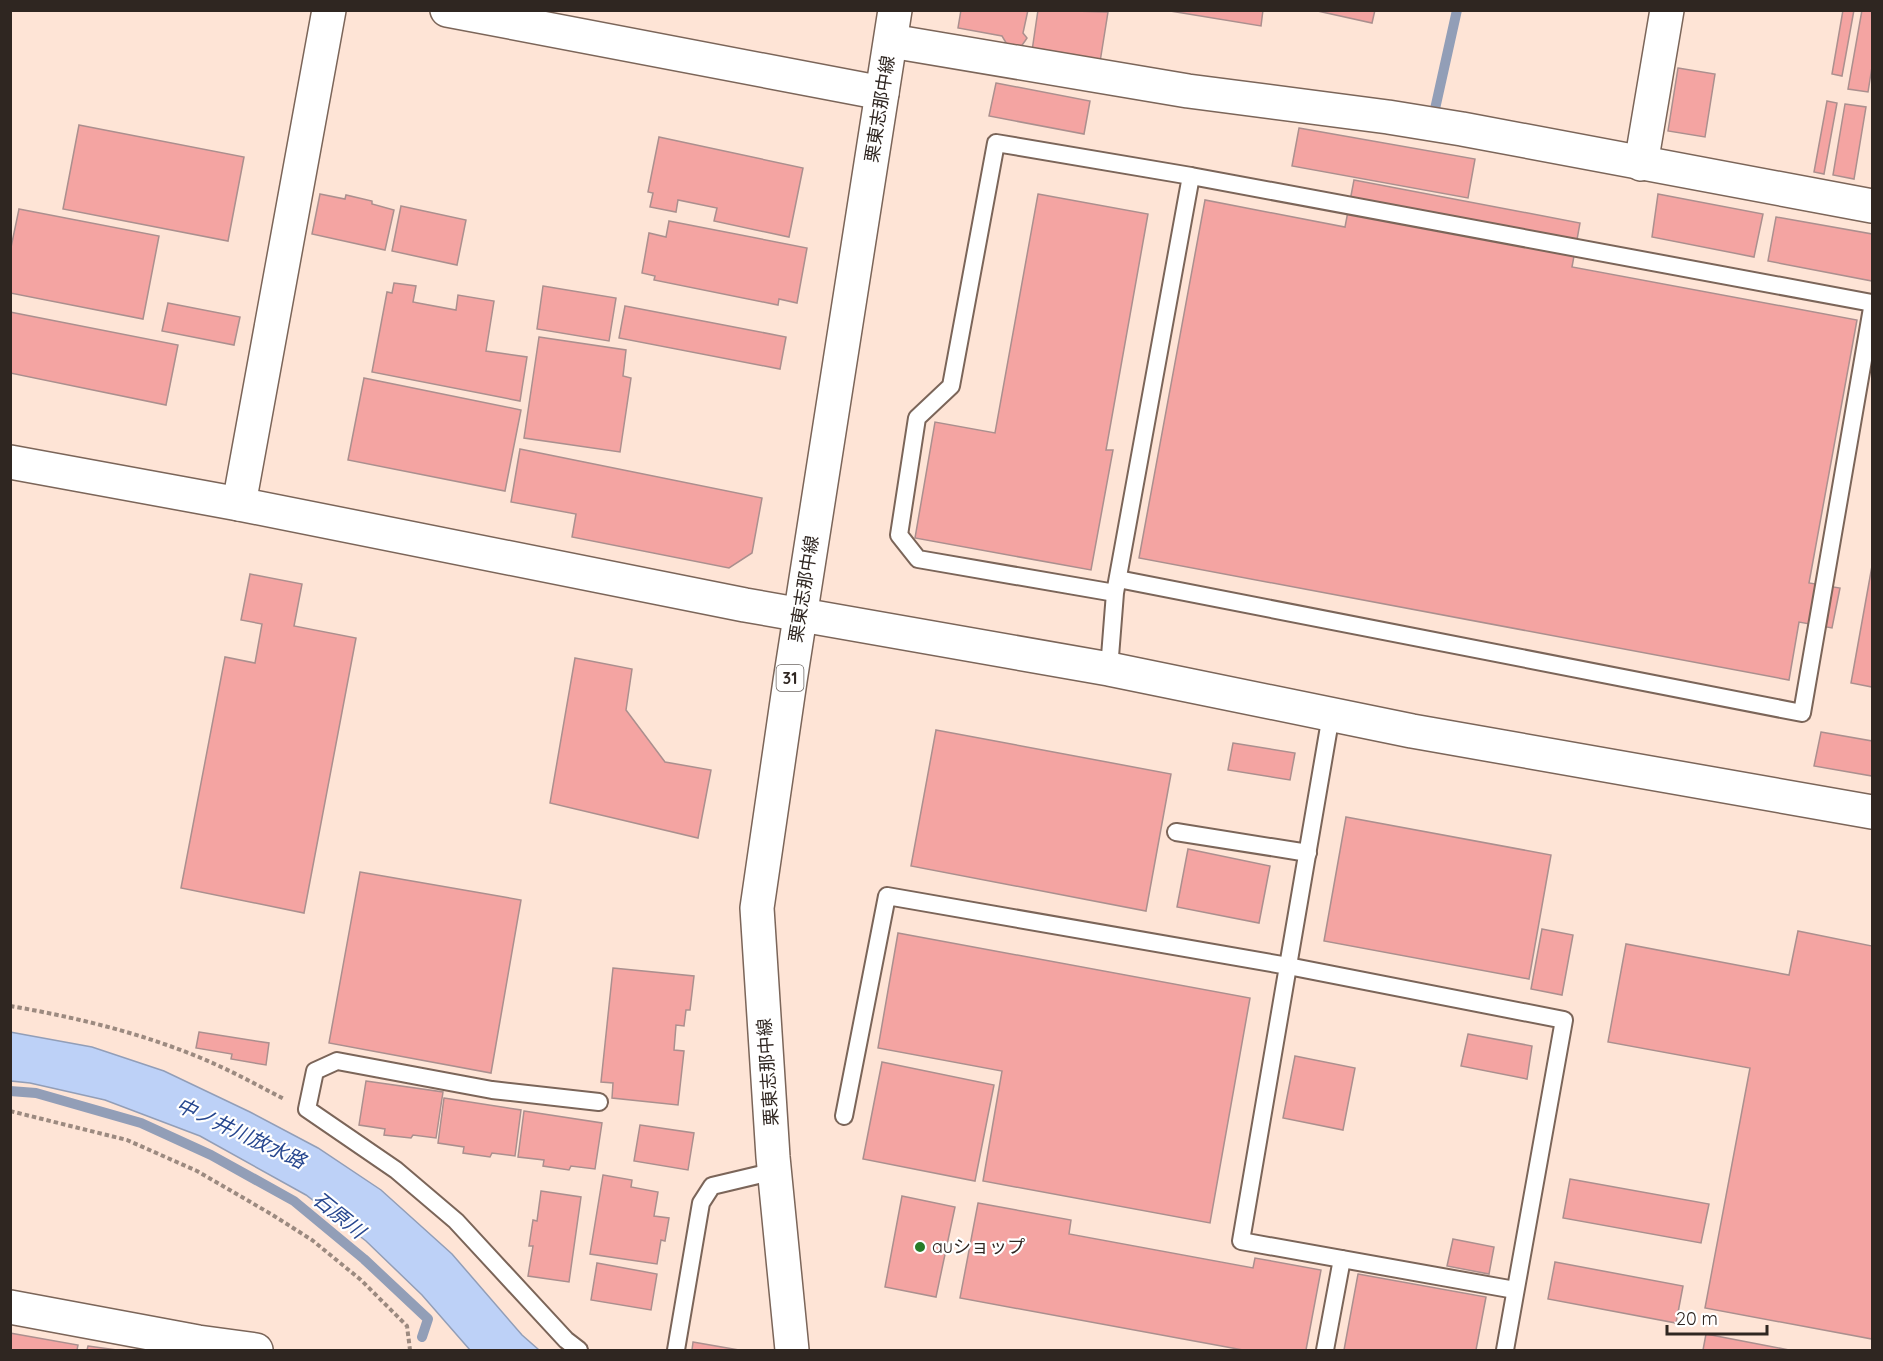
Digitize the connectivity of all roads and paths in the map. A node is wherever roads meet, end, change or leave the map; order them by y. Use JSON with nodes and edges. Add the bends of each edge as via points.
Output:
{"nodes":[{"id":1,"x":329,"y":10,"type":"edge"},
{"id":2,"x":447,"y":10,"type":"edge"},
{"id":3,"x":1667,"y":10,"type":"edge"},
{"id":4,"x":547,"y":20,"type":"edge"},
{"id":5,"x":893,"y":26,"type":"edge"},
{"id":6,"x":882,"y":93,"type":"junction"},
{"id":7,"x":1641,"y":164,"type":"junction"},
{"id":8,"x":1191,"y":176,"type":"junction"},
{"id":9,"x":1872,"y":206,"type":"edge"},
{"id":10,"x":1872,"y":303,"type":"edge"},
{"id":11,"x":1872,"y":308,"type":"edge"},
{"id":12,"x":10,"y":462,"type":"edge"},
{"id":13,"x":239,"y":504,"type":"junction"},
{"id":14,"x":1116,"y":586,"type":"junction"},
{"id":15,"x":800,"y":615,"type":"junction"},
{"id":16,"x":1109,"y":669,"type":"junction"},
{"id":17,"x":1331,"y":715,"type":"junction"},
{"id":18,"x":1872,"y":812,"type":"edge"},
{"id":19,"x":1176,"y":832,"type":"dead end"},
{"id":20,"x":1308,"y":853,"type":"junction"},
{"id":21,"x":1288,"y":966,"type":"junction"},
{"id":22,"x":10,"y":1006,"type":"edge"},
{"id":23,"x":599,"y":1102,"type":"dead end"},
{"id":24,"x":307,"y":1109,"type":"junction"},
{"id":25,"x":10,"y":1112,"type":"edge"},
{"id":26,"x":844,"y":1116,"type":"dead end"},
{"id":27,"x":775,"y":1171,"type":"junction"},
{"id":28,"x":1341,"y":1259,"type":"junction"},
{"id":29,"x":1515,"y":1290,"type":"junction"},
{"id":30,"x":10,"y":1307,"type":"edge"},
{"id":31,"x":197,"y":1346,"type":"edge"},
{"id":32,"x":256,"y":1350,"type":"edge"},
{"id":33,"x":410,"y":1350,"type":"edge"},
{"id":34,"x":579,"y":1350,"type":"edge"},
{"id":35,"x":676,"y":1350,"type":"edge"},
{"id":36,"x":792,"y":1350,"type":"edge"},
{"id":37,"x":1325,"y":1350,"type":"edge"},
{"id":38,"x":1505,"y":1350,"type":"edge"}],
"edges":[{"from":1,"to":13,"type":"street"},
{"from":2,"to":4,"type":"street"},
{"from":3,"to":7,"type":"street"},
{"from":4,"to":6,"type":"street"},
{"from":5,"to":6,"type":"street","name":"栗東志那中線","number":"31"},
{"from":5,"to":7,"type":"street","via":[[1188,91],[1430,124]]},
{"from":6,"to":15,"type":"street","name":"栗東志那中線","number":"31"},
{"from":7,"to":9,"type":"street"},
{"from":8,"to":10,"type":"lane"},
{"from":8,"to":14,"type":"lane"},
{"from":8,"to":14,"type":"lane","via":[[996,143],[951,386],[917,418],[899,535],[918,559]]},
{"from":11,"to":14,"type":"lane","via":[[1802,713]]},
{"from":12,"to":13,"type":"street"},
{"from":13,"to":15,"type":"street"},
{"from":14,"to":16,"type":"lane"},
{"from":15,"to":16,"type":"street"},
{"from":15,"to":27,"type":"street","name":"栗東志那中線","number":"31","via":[[757,908]]},
{"from":16,"to":17,"type":"street"},
{"from":17,"to":18,"type":"street"},
{"from":17,"to":20,"type":"lane"},
{"from":19,"to":20,"type":"lane"},
{"from":20,"to":21,"type":"lane"},
{"from":21,"to":26,"type":"lane","via":[[887,896]]},
{"from":21,"to":28,"type":"lane","via":[[1241,1241]]},
{"from":21,"to":29,"type":"lane","via":[[1564,1020]]},
{"from":22,"to":24,"type":"path","via":[[159,1043],[201,1058]]},
{"from":23,"to":24,"type":"lane","via":[[492,1090],[337,1062],[315,1071]]},
{"from":24,"to":34,"type":"lane","via":[[396,1170],[456,1221]]},
{"from":25,"to":33,"type":"path","via":[[128,1140],[197,1171],[271,1214],[312,1240],[361,1280],[407,1326]]},
{"from":27,"to":35,"type":"lane","via":[[712,1186],[701,1203]]},
{"from":27,"to":36,"type":"street","name":"栗東志那中線","number":"31"},
{"from":28,"to":29,"type":"lane"},
{"from":28,"to":37,"type":"lane"},
{"from":29,"to":38,"type":"lane"},
{"from":30,"to":31,"type":"street"},
{"from":31,"to":32,"type":"street"}]}
